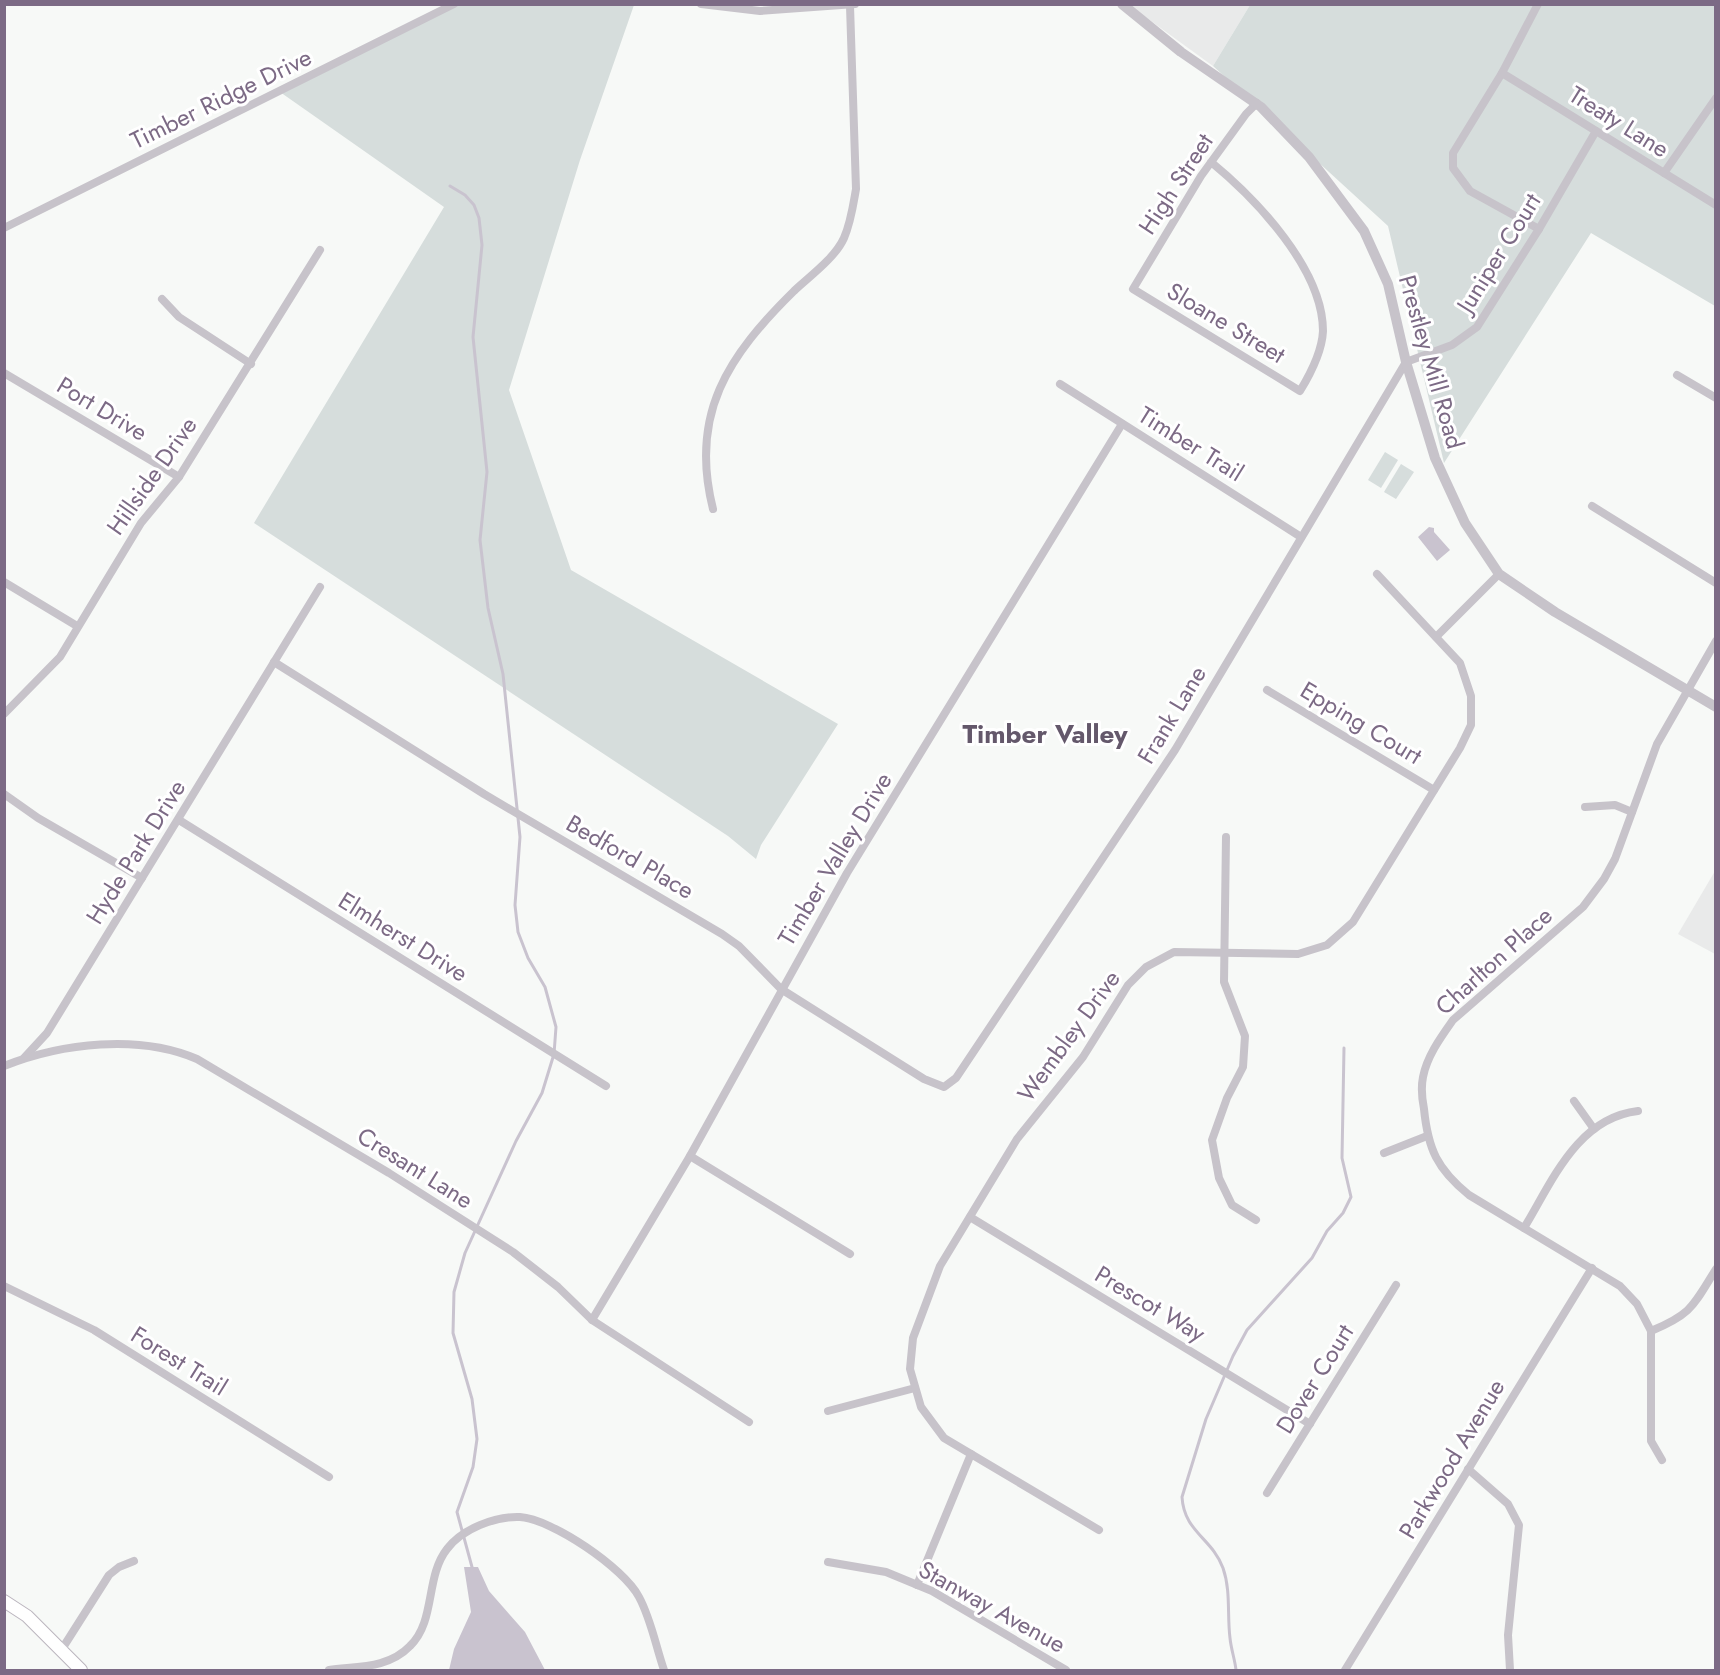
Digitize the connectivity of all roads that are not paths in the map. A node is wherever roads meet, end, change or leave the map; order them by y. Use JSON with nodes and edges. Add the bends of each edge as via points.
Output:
{"nodes":[{"id":1,"x":454,"y":4,"type":"edge"},
{"id":2,"x":701,"y":4,"type":"edge"},
{"id":3,"x":1122,"y":4,"type":"edge"},
{"id":4,"x":1538,"y":4,"type":"edge"},
{"id":5,"x":852,"y":5,"type":"edge"},
{"id":6,"x":1502,"y":73,"type":"junction"},
{"id":7,"x":1716,"y":98,"type":"edge"},
{"id":8,"x":1257,"y":103,"type":"junction"},
{"id":9,"x":1596,"y":131,"type":"junction"},
{"id":10,"x":1211,"y":162,"type":"junction"},
{"id":11,"x":1664,"y":173,"type":"junction"},
{"id":12,"x":1716,"y":205,"type":"edge"},
{"id":13,"x":4,"y":228,"type":"edge"},
{"id":14,"x":1539,"y":229,"type":"junction"},
{"id":15,"x":320,"y":250,"type":"dead end"},
{"id":16,"x":1133,"y":289,"type":"joint"},
{"id":17,"x":162,"y":299,"type":"dead end"},
{"id":18,"x":1406,"y":362,"type":"junction"},
{"id":19,"x":251,"y":364,"type":"junction"},
{"id":20,"x":4,"y":373,"type":"edge"},
{"id":21,"x":1677,"y":375,"type":"dead end"},
{"id":22,"x":1060,"y":384,"type":"dead end"},
{"id":23,"x":1716,"y":398,"type":"edge"},
{"id":24,"x":1122,"y":424,"type":"junction"},
{"id":25,"x":179,"y":477,"type":"junction"},
{"id":26,"x":1592,"y":506,"type":"dead end"},
{"id":27,"x":712,"y":509,"type":"dead end"},
{"id":28,"x":1301,"y":537,"type":"junction"},
{"id":29,"x":1377,"y":574,"type":"dead end"},
{"id":30,"x":1499,"y":574,"type":"junction"},
{"id":31,"x":4,"y":582,"type":"edge"},
{"id":32,"x":1716,"y":583,"type":"edge"},
{"id":33,"x":320,"y":587,"type":"dead end"},
{"id":34,"x":77,"y":626,"type":"junction"},
{"id":35,"x":1436,"y":637,"type":"junction"},
{"id":36,"x":1716,"y":641,"type":"edge"},
{"id":37,"x":274,"y":662,"type":"junction"},
{"id":38,"x":1686,"y":689,"type":"junction"},
{"id":39,"x":1267,"y":690,"type":"dead end"},
{"id":40,"x":1716,"y":707,"type":"edge"},
{"id":41,"x":4,"y":714,"type":"edge"},
{"id":42,"x":1434,"y":790,"type":"junction"},
{"id":43,"x":4,"y":794,"type":"edge"},
{"id":44,"x":1586,"y":807,"type":"dead end"},
{"id":45,"x":1632,"y":812,"type":"junction"},
{"id":46,"x":178,"y":820,"type":"junction"},
{"id":47,"x":1226,"y":837,"type":"dead end"},
{"id":48,"x":142,"y":878,"type":"junction"},
{"id":49,"x":1223,"y":953,"type":"junction"},
{"id":50,"x":781,"y":989,"type":"junction"},
{"id":51,"x":24,"y":1058,"type":"junction"},
{"id":52,"x":4,"y":1066,"type":"edge"},
{"id":53,"x":956,"y":1078,"type":"joint"},
{"id":54,"x":606,"y":1086,"type":"dead end"},
{"id":55,"x":1574,"y":1101,"type":"dead end"},
{"id":56,"x":1638,"y":1111,"type":"dead end"},
{"id":57,"x":1594,"y":1129,"type":"junction"},
{"id":58,"x":1426,"y":1136,"type":"junction"},
{"id":59,"x":1384,"y":1153,"type":"dead end"},
{"id":60,"x":690,"y":1156,"type":"junction"},
{"id":61,"x":970,"y":1217,"type":"junction"},
{"id":62,"x":1256,"y":1220,"type":"dead end"},
{"id":63,"x":1524,"y":1228,"type":"junction"},
{"id":64,"x":850,"y":1254,"type":"dead end"},
{"id":65,"x":1592,"y":1268,"type":"junction"},
{"id":66,"x":1716,"y":1269,"type":"edge"},
{"id":67,"x":4,"y":1286,"type":"edge"},
{"id":68,"x":1396,"y":1286,"type":"dead end"},
{"id":69,"x":592,"y":1320,"type":"junction"},
{"id":70,"x":1651,"y":1331,"type":"junction"},
{"id":71,"x":915,"y":1388,"type":"junction"},
{"id":72,"x":828,"y":1411,"type":"dead end"},
{"id":73,"x":749,"y":1422,"type":"dead end"},
{"id":74,"x":1310,"y":1424,"type":"junction"},
{"id":75,"x":971,"y":1454,"type":"junction"},
{"id":76,"x":1662,"y":1460,"type":"dead end"},
{"id":77,"x":1468,"y":1469,"type":"junction"},
{"id":78,"x":329,"y":1477,"type":"dead end"},
{"id":79,"x":1267,"y":1493,"type":"dead end"},
{"id":80,"x":1099,"y":1530,"type":"dead end"},
{"id":81,"x":134,"y":1562,"type":"dead end"},
{"id":82,"x":828,"y":1562,"type":"dead end"},
{"id":83,"x":917,"y":1585,"type":"junction"},
{"id":84,"x":4,"y":1601,"type":"edge"},
{"id":85,"x":62,"y":1649,"type":"junction"},
{"id":86,"x":81,"y":1671,"type":"edge"},
{"id":87,"x":328,"y":1671,"type":"edge"},
{"id":88,"x":664,"y":1671,"type":"edge"},
{"id":89,"x":1066,"y":1671,"type":"edge"},
{"id":90,"x":1345,"y":1671,"type":"edge"},
{"id":91,"x":1510,"y":1671,"type":"edge"}],
"edges":[{"from":1,"to":13,"type":"street","name":"Timber Ridge Drive"},
{"from":2,"to":5,"type":"street","via":[[760,11]]},
{"from":3,"to":8,"type":"street","name":"Prestley Mill Road","via":[[1181,52]]},
{"from":4,"to":6,"type":"street"},
{"from":5,"to":27,"type":"street","via":[[856,189],[851,217],[843,240],[760,326],[726,374],[706,428],[705,481]]},
{"from":6,"to":9,"type":"street","name":"Treaty Lane"},
{"from":6,"to":14,"type":"street","via":[[1453,153],[1453,168],[1470,191]]},
{"from":7,"to":11,"type":"street"},
{"from":8,"to":10,"type":"street","name":"High Street"},
{"from":8,"to":18,"type":"street","name":"Prestley Mill Road","via":[[1309,157],[1364,231],[1388,284]]},
{"from":9,"to":11,"type":"street","name":"Treaty Lane"},
{"from":9,"to":14,"type":"street","name":"Juniper Court"},
{"from":10,"to":16,"type":"street","name":"High Street"},
{"from":10,"to":16,"type":"street","name":"Sloane Street","via":[[1264,211],[1304,270],[1319,300],[1323,333],[1311,372],[1300,391]]},
{"from":11,"to":12,"type":"street","name":"Treaty Lane"},
{"from":14,"to":18,"type":"street","name":"Juniper Court","via":[[1477,327],[1452,345]]},
{"from":15,"to":19,"type":"street","name":"Hillside Drive"},
{"from":17,"to":19,"type":"street","via":[[179,317]]},
{"from":18,"to":28,"type":"street","name":"Frank Lane"},
{"from":18,"to":30,"type":"street","name":"Prestley Mill Road","via":[[1435,458],[1466,523]]},
{"from":19,"to":25,"type":"street","name":"Hillside Drive"},
{"from":20,"to":25,"type":"street","name":"Port Drive"},
{"from":21,"to":23,"type":"street"},
{"from":22,"to":24,"type":"street","name":"Timber Trail"},
{"from":24,"to":28,"type":"street","name":"Timber Trail"},
{"from":24,"to":50,"type":"street","name":"Timber Valley Drive"},
{"from":25,"to":34,"type":"street","name":"Hillside Drive","via":[[141,523]]},
{"from":26,"to":32,"type":"street"},
{"from":28,"to":53,"type":"street","name":"Frank Lane","via":[[1175,750]]},
{"from":29,"to":35,"type":"street","name":"Wembley Drive"},
{"from":30,"to":35,"type":"street"},
{"from":30,"to":38,"type":"street","name":"Prestley Mill Road","via":[[1555,612]]},
{"from":31,"to":34,"type":"street"},
{"from":33,"to":37,"type":"street","name":"Hyde Park Drive"},
{"from":34,"to":41,"type":"street","name":"Hillside Drive","via":[[60,657]]},
{"from":35,"to":42,"type":"street","name":"Wembley Drive","via":[[1460,663],[1471,696],[1471,725]]},
{"from":36,"to":38,"type":"street","name":"Charlton Place"},
{"from":37,"to":46,"type":"street","name":"Hyde Park Drive"},
{"from":37,"to":50,"type":"street","name":"Bedford Place","via":[[484,794],[723,934]]},
{"from":38,"to":40,"type":"street","name":"Prestley Mill Road"},
{"from":38,"to":45,"type":"street","name":"Charlton Place","via":[[1657,744]]},
{"from":39,"to":42,"type":"street","name":"Epping Court"},
{"from":42,"to":49,"type":"street","name":"Wembley Drive","via":[[1353,922],[1327,945],[1298,954]]},
{"from":43,"to":48,"type":"street"},
{"from":44,"to":45,"type":"street","via":[[1615,805]]},
{"from":45,"to":58,"type":"street","name":"Charlton Place","via":[[1615,859],[1583,907],[1453,1020],[1442,1036],[1423,1076]]},
{"from":46,"to":48,"type":"street","name":"Hyde Park Drive"},
{"from":46,"to":54,"type":"street","name":"Elmherst Drive"},
{"from":47,"to":49,"type":"street"},
{"from":48,"to":51,"type":"street","name":"Hyde Park Drive","via":[[47,1034]]},
{"from":49,"to":61,"type":"street","name":"Wembley Drive","via":[[1174,952],[1146,967],[1128,985],[1083,1057],[1017,1138]]},
{"from":49,"to":62,"type":"street","via":[[1224,982],[1245,1036],[1243,1067],[1212,1140],[1219,1178],[1232,1205]]},
{"from":50,"to":53,"type":"street","name":"Bedford Place","via":[[924,1079],[944,1088]]},
{"from":50,"to":60,"type":"street","name":"Timber Valley Drive"},
{"from":51,"to":52,"type":"street"},
{"from":51,"to":69,"type":"street","name":"Cresant Lane","via":[[79,1048],[148,1044],[197,1059],[513,1252]]},
{"from":55,"to":57,"type":"street"},
{"from":56,"to":57,"type":"street","via":[[1621,1113]]},
{"from":57,"to":63,"type":"street","via":[[1573,1147]]},
{"from":58,"to":59,"type":"street"},
{"from":58,"to":63,"type":"street","name":"Charlton Place","via":[[1440,1166],[1456,1184]]},
{"from":60,"to":64,"type":"street"},
{"from":60,"to":69,"type":"street","name":"Timber Valley Drive"},
{"from":61,"to":71,"type":"street","name":"Wembley Drive","via":[[940,1266],[913,1338],[910,1369]]},
{"from":61,"to":74,"type":"street","name":"Prescot Way"},
{"from":63,"to":65,"type":"street","name":"Charlton Place"},
{"from":65,"to":70,"type":"street","name":"Charlton Place","via":[[1620,1286],[1637,1304]]},
{"from":65,"to":77,"type":"street","name":"Parkwood Avenue"},
{"from":66,"to":70,"type":"street","via":[[1680,1319]]},
{"from":67,"to":78,"type":"street","name":"Forest Trail","via":[[94,1330]]},
{"from":68,"to":74,"type":"street","name":"Dover Court"},
{"from":69,"to":73,"type":"street","name":"Cresant Lane"},
{"from":70,"to":76,"type":"street","name":"Charlton Place","via":[[1651,1441]]},
{"from":71,"to":72,"type":"street"},
{"from":71,"to":75,"type":"street","name":"Wembley Drive","via":[[921,1407],[944,1438]]},
{"from":74,"to":79,"type":"street","name":"Dover Court"},
{"from":75,"to":80,"type":"street","name":"Wembley Drive"},
{"from":75,"to":83,"type":"street"},
{"from":77,"to":90,"type":"street","name":"Parkwood Avenue"},
{"from":77,"to":91,"type":"street","via":[[1508,1504],[1519,1525],[1508,1635]]},
{"from":81,"to":85,"type":"street","via":[[109,1575]]},
{"from":82,"to":83,"type":"street","name":"Stanway Avenue","via":[[886,1572]]},
{"from":83,"to":89,"type":"street","name":"Stanway Avenue"},
{"from":84,"to":85,"type":"main road","via":[[27,1616]]},
{"from":85,"to":86,"type":"main road"},
{"from":87,"to":88,"type":"street","via":[[378,1665],[411,1646],[422,1625],[435,1569],[447,1548],[485,1523],[519,1517],[552,1528],[597,1555],[627,1580],[639,1597]]}]}
